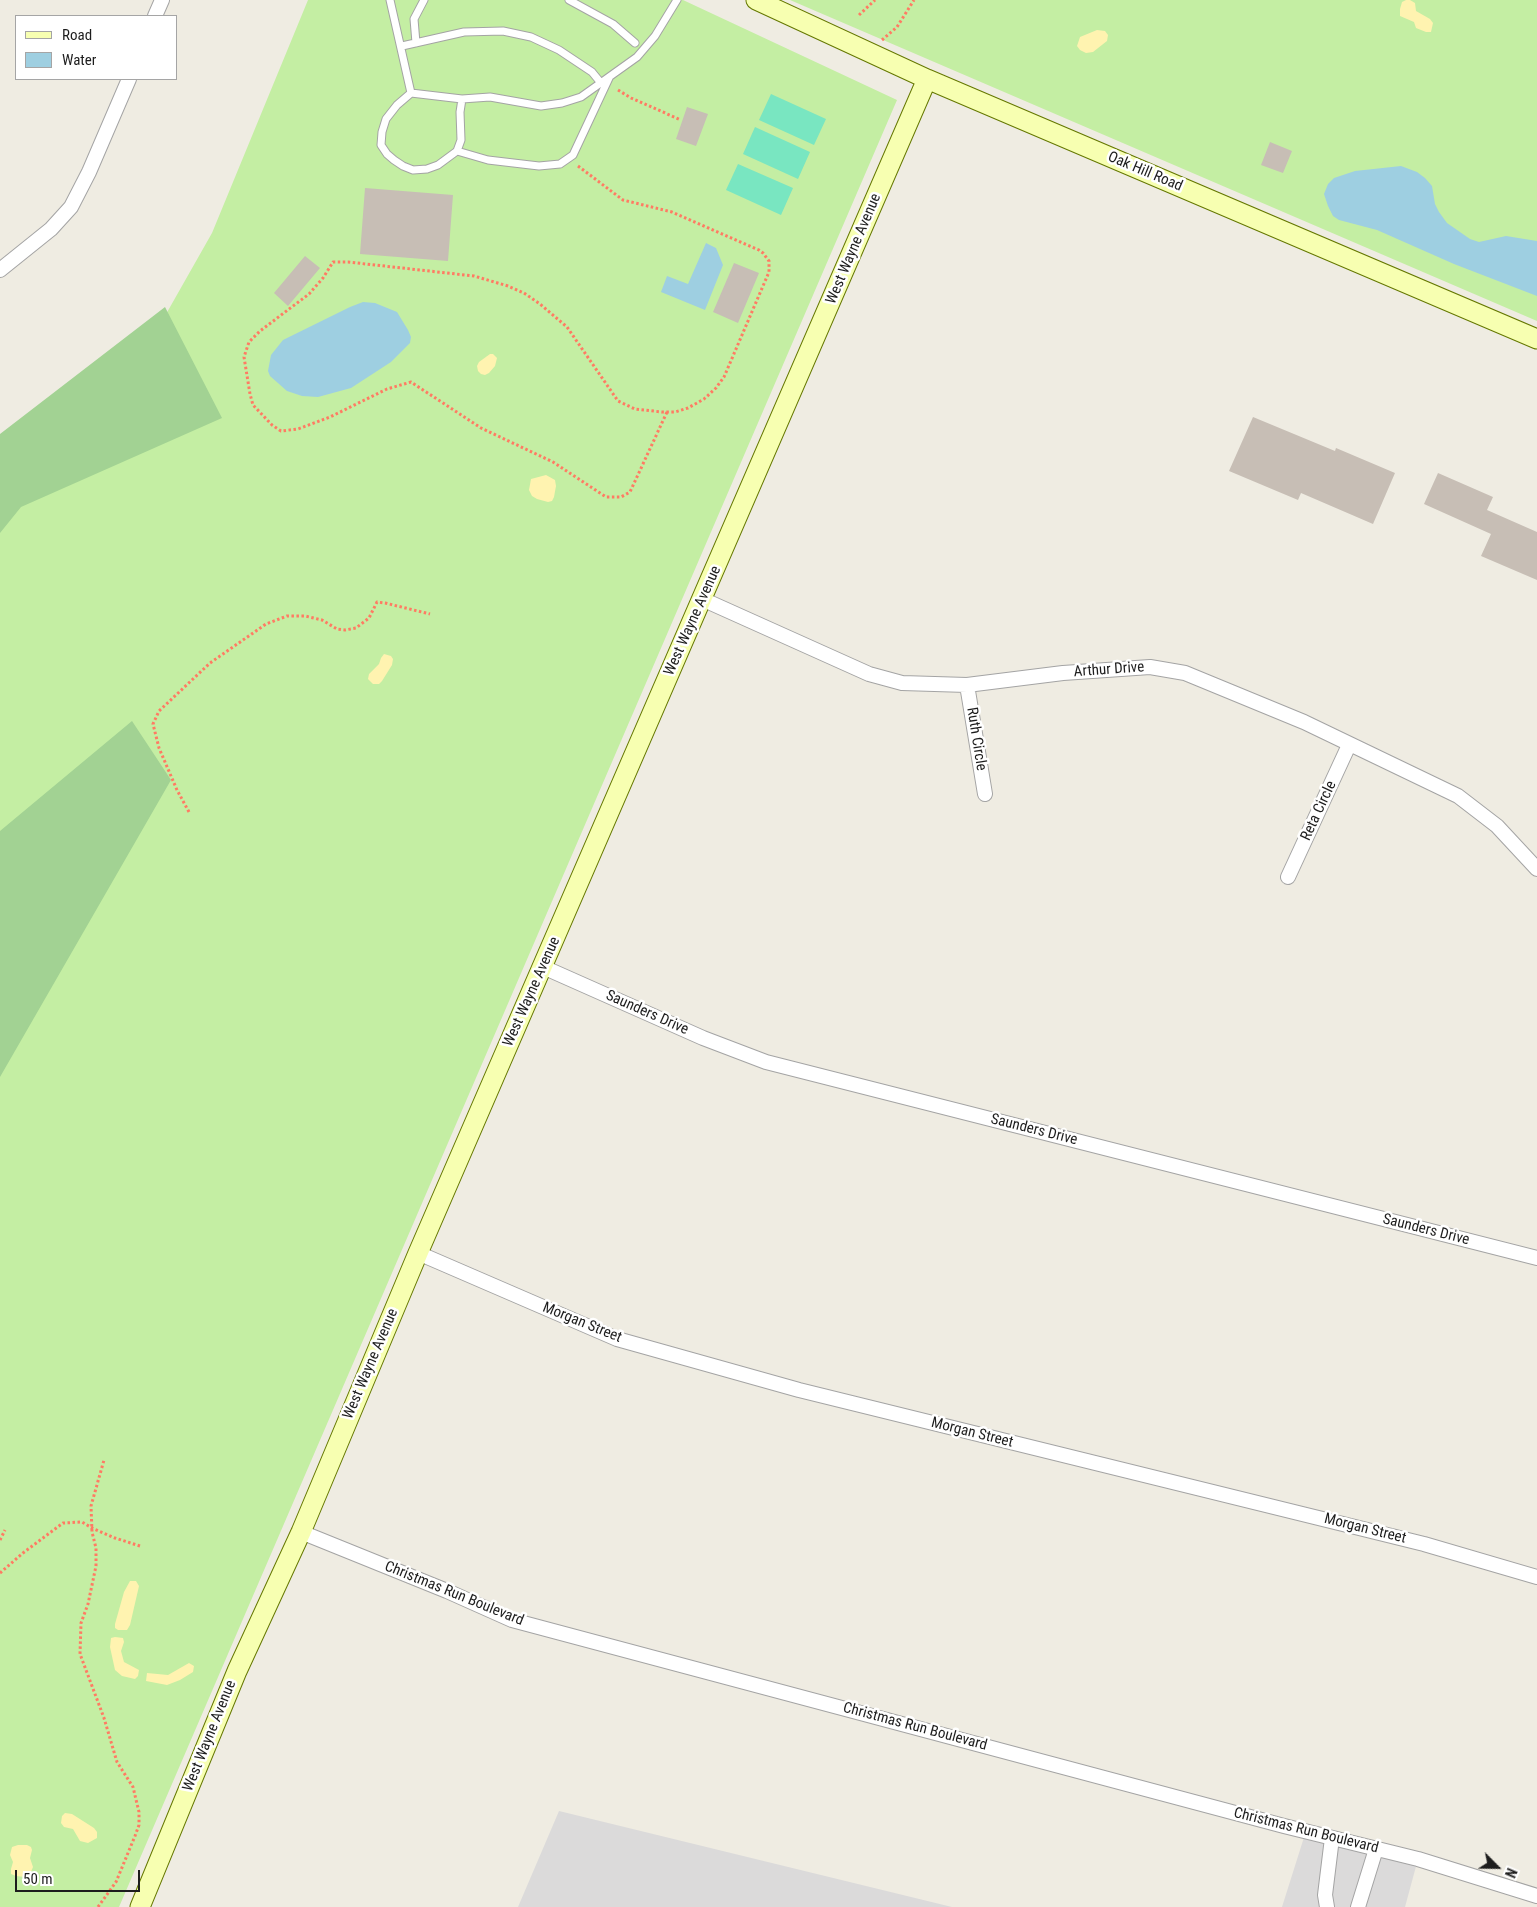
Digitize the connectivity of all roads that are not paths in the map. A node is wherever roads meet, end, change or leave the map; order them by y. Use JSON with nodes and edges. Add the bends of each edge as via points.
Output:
{"nodes":[{"id":1,"x":162,"y":0,"type":"edge"},
{"id":2,"x":390,"y":0,"type":"edge"},
{"id":3,"x":424,"y":0,"type":"edge"},
{"id":4,"x":569,"y":0,"type":"edge"},
{"id":5,"x":677,"y":0,"type":"edge"},
{"id":6,"x":756,"y":0,"type":"edge"},
{"id":7,"x":155,"y":15,"type":"edge"},
{"id":8,"x":416,"y":43,"type":"junction"},
{"id":9,"x":635,"y":43,"type":"dead end"},
{"id":10,"x":402,"y":46,"type":"junction"},
{"id":11,"x":609,"y":78,"type":"junction"},
{"id":12,"x":927,"y":79,"type":"junction"},
{"id":13,"x":129,"y":80,"type":"edge"},
{"id":14,"x":601,"y":84,"type":"junction"},
{"id":15,"x":411,"y":93,"type":"junction"},
{"id":16,"x":462,"y":99,"type":"junction"},
{"id":17,"x":457,"y":151,"type":"junction"},
{"id":18,"x":0,"y":270,"type":"edge"},
{"id":19,"x":1537,"y":339,"type":"edge"},
{"id":20,"x":702,"y":599,"type":"junction"},
{"id":21,"x":967,"y":685,"type":"junction"},
{"id":22,"x":1349,"y":745,"type":"junction"},
{"id":23,"x":985,"y":794,"type":"dead end"},
{"id":24,"x":1537,"y":869,"type":"edge"},
{"id":25,"x":1288,"y":877,"type":"dead end"},
{"id":26,"x":543,"y":967,"type":"junction"},
{"id":27,"x":418,"y":1253,"type":"junction"},
{"id":28,"x":1537,"y":1258,"type":"edge"},
{"id":29,"x":302,"y":1532,"type":"junction"},
{"id":30,"x":1537,"y":1577,"type":"edge"},
{"id":31,"x":1332,"y":1838,"type":"junction"},
{"id":32,"x":1376,"y":1849,"type":"junction"},
{"id":33,"x":1537,"y":1896,"type":"edge"},
{"id":34,"x":140,"y":1907,"type":"edge"},
{"id":35,"x":1327,"y":1907,"type":"edge"},
{"id":36,"x":1358,"y":1907,"type":"edge"}],
"edges":[{"from":1,"to":7,"type":"street"},
{"from":2,"to":10,"type":"lane"},
{"from":3,"to":8,"type":"lane","via":[[414,19]]},
{"from":4,"to":9,"type":"lane","via":[[613,24]]},
{"from":5,"to":11,"type":"lane","via":[[655,36],[637,57]]},
{"from":6,"to":12,"type":"street","name":"Oak Hill Road"},
{"from":8,"to":10,"type":"lane"},
{"from":8,"to":14,"type":"lane","via":[[464,32],[503,31],[522,35],[579,62]]},
{"from":10,"to":15,"type":"lane"},
{"from":11,"to":14,"type":"lane"},
{"from":11,"to":17,"type":"lane","via":[[573,155],[560,164],[539,166],[488,160]]},
{"from":12,"to":19,"type":"street","name":"Oak Hill Road"},
{"from":12,"to":20,"type":"street","name":"West Wayne Avenue"},
{"from":13,"to":18,"type":"street","via":[[89,172],[70,207],[51,229]]},
{"from":14,"to":16,"type":"lane","via":[[581,97],[541,106],[490,97]]},
{"from":15,"to":16,"type":"lane"},
{"from":15,"to":17,"type":"lane","via":[[386,119],[381,145],[387,154],[413,170],[438,165]]},
{"from":16,"to":17,"type":"lane","via":[[461,140]]},
{"from":20,"to":21,"type":"street","name":"Arthur Drive","via":[[869,674],[902,682]]},
{"from":20,"to":26,"type":"street","name":"West Wayne Avenue"},
{"from":21,"to":22,"type":"street","name":"Arthur Drive","via":[[1150,666],[1186,673],[1304,722]]},
{"from":21,"to":23,"type":"street","name":"Ruth Circle"},
{"from":22,"to":24,"type":"street","name":"Arthur Drive","via":[[1458,796],[1497,826]]},
{"from":22,"to":25,"type":"street","name":"Reta Circle"},
{"from":26,"to":27,"type":"street","name":"West Wayne Avenue"},
{"from":26,"to":28,"type":"street","name":"Saunders Drive","via":[[703,1038],[766,1062]]},
{"from":27,"to":29,"type":"street","name":"West Wayne Avenue"},
{"from":27,"to":30,"type":"street","name":"Morgan Street","via":[[616,1339],[799,1390],[1424,1544]]},
{"from":29,"to":31,"type":"street","name":"Christmas Run Boulevard","via":[[512,1620]]},
{"from":29,"to":34,"type":"street","name":"West Wayne Avenue","via":[[237,1671]]},
{"from":31,"to":32,"type":"street","name":"Christmas Run Boulevard"},
{"from":31,"to":35,"type":"street","via":[[1325,1895]]},
{"from":32,"to":33,"type":"street","name":"Christmas Run Boulevard"},
{"from":32,"to":36,"type":"street"}]}
